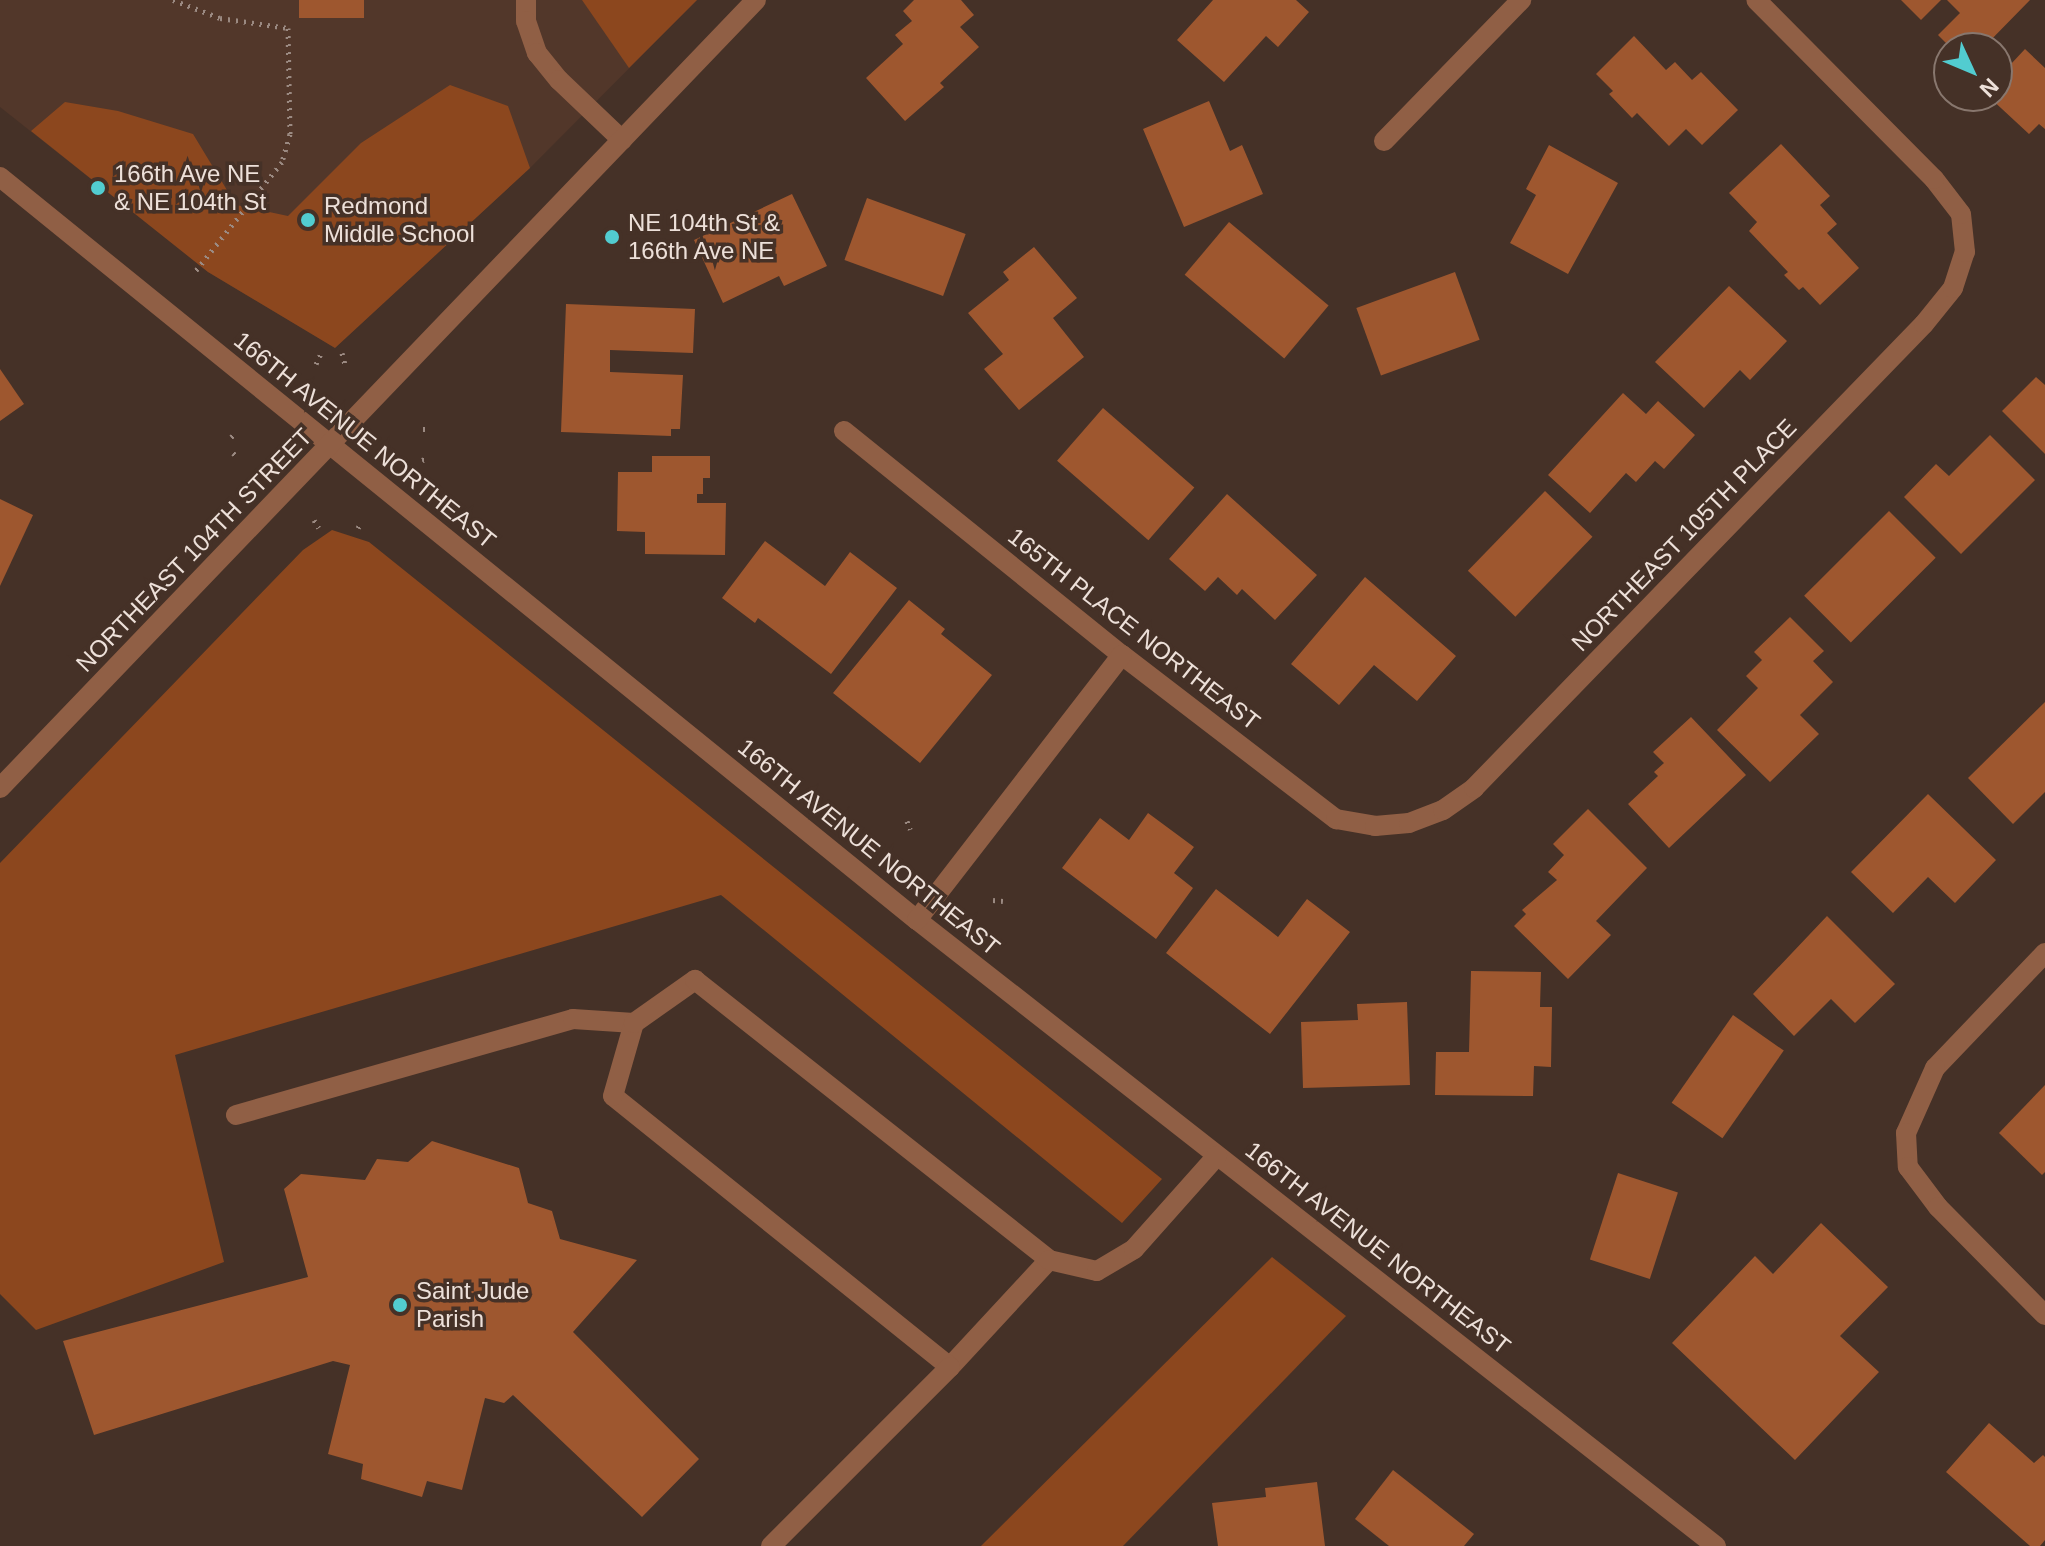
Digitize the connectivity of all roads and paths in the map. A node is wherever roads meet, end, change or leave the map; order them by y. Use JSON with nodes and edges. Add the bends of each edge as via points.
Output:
{"nodes":[{"id":1,"x":173,"y":0,"type":"edge"},
{"id":2,"x":526,"y":0,"type":"edge"},
{"id":3,"x":756,"y":0,"type":"edge"},
{"id":4,"x":1521,"y":0,"type":"edge"},
{"id":5,"x":1756,"y":0,"type":"edge"},
{"id":6,"x":622,"y":140,"type":"junction"},
{"id":7,"x":1384,"y":141,"type":"dead end"},
{"id":8,"x":0,"y":177,"type":"edge"},
{"id":9,"x":194,"y":273,"type":"dead end"},
{"id":10,"x":322,"y":351,"type":"dead end"},
{"id":11,"x":342,"y":353,"type":"dead end"},
{"id":12,"x":316,"y":364,"type":"dead end"},
{"id":13,"x":345,"y":364,"type":"dead end"},
{"id":14,"x":844,"y":431,"type":"dead end"},
{"id":15,"x":330,"y":446,"type":"junction"},
{"id":16,"x":429,"y":458,"type":"dead end"},
{"id":17,"x":422,"y":460,"type":"dead end"},
{"id":18,"x":314,"y":520,"type":"dead end"},
{"id":19,"x":319,"y":528,"type":"dead end"},
{"id":20,"x":1122,"y":655,"type":"junction"},
{"id":21,"x":0,"y":788,"type":"edge"},
{"id":22,"x":907,"y":821,"type":"dead end"},
{"id":23,"x":1409,"y":823,"type":"joint"},
{"id":24,"x":910,"y":829,"type":"dead end"},
{"id":25,"x":993,"y":900,"type":"dead end"},
{"id":26,"x":1003,"y":901,"type":"dead end"},
{"id":27,"x":917,"y":920,"type":"junction"},
{"id":28,"x":2045,"y":953,"type":"edge"},
{"id":29,"x":634,"y":1023,"type":"junction"},
{"id":30,"x":236,"y":1115,"type":"dead end"},
{"id":31,"x":1217,"y":1156,"type":"junction"},
{"id":32,"x":1049,"y":1260,"type":"junction"},
{"id":33,"x":2045,"y":1315,"type":"edge"},
{"id":34,"x":950,"y":1367,"type":"junction"},
{"id":35,"x":771,"y":1546,"type":"edge"},
{"id":36,"x":1716,"y":1546,"type":"edge"}],
"edges":[{"from":1,"to":9,"type":"path","via":[[220,18],[288,28],[290,134],[282,162]]},
{"from":2,"to":6,"type":"street","via":[[526,21],[537,53]]},
{"from":3,"to":6,"type":"street","name":"NORTHEAST 104TH STREET"},
{"from":4,"to":7,"type":"street"},
{"from":5,"to":23,"type":"street","name":"NORTHEAST 105TH PLACE","via":[[1934,179],[1961,214],[1965,252],[1953,288],[1485,777],[1443,810]]},
{"from":6,"to":15,"type":"street","name":"NORTHEAST 104TH STREET"},
{"from":8,"to":15,"type":"street","name":"166TH AVENUE NORTHEAST"},
{"from":10,"to":12,"type":"path"},
{"from":11,"to":13,"type":"path"},
{"from":14,"to":20,"type":"street","name":"165TH PLACE NORTHEAST"},
{"from":15,"to":21,"type":"street","name":"NORTHEAST 104TH STREET"},
{"from":15,"to":27,"type":"street","name":"166TH AVENUE NORTHEAST"},
{"from":16,"to":17,"type":"path"},
{"from":18,"to":19,"type":"path"},
{"from":20,"to":23,"type":"street","name":"165TH PLACE NORTHEAST","via":[[1336,819],[1375,826]]},
{"from":20,"to":27,"type":"street"},
{"from":22,"to":24,"type":"path"},
{"from":25,"to":26,"type":"path"},
{"from":27,"to":31,"type":"street","name":"166TH AVENUE NORTHEAST"},
{"from":28,"to":33,"type":"street","via":[[1935,1068],[1906,1133],[1908,1167],[1938,1207]]},
{"from":29,"to":30,"type":"street","via":[[573,1019]]},
{"from":29,"to":32,"type":"street","via":[[695,980]]},
{"from":29,"to":34,"type":"street","via":[[613,1096]]},
{"from":31,"to":32,"type":"street","via":[[1134,1249],[1097,1271]]},
{"from":31,"to":36,"type":"street","name":"166TH AVENUE NORTHEAST"},
{"from":32,"to":34,"type":"street"},
{"from":34,"to":35,"type":"street"}]}
